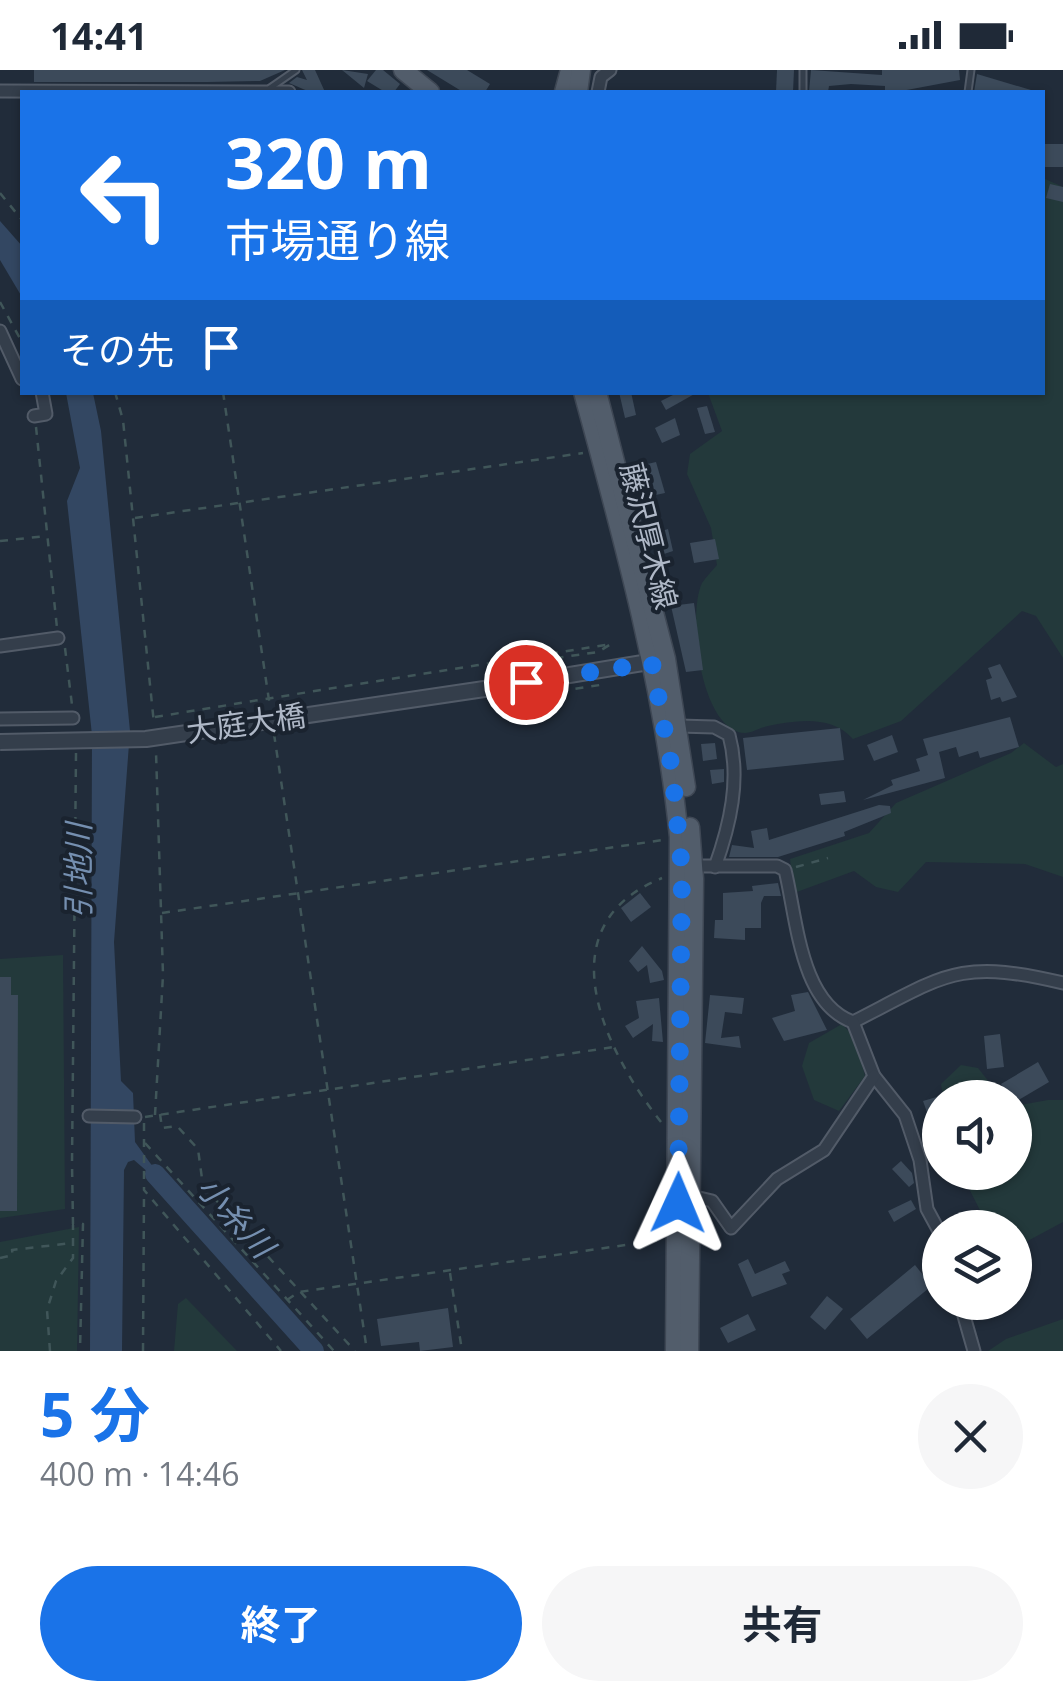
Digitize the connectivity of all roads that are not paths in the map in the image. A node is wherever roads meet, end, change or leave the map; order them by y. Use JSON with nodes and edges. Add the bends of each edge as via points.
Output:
{"nodes":[{"id":1,"x":296,"y":70,"type":"edge"},
{"id":2,"x":403,"y":70,"type":"edge"},
{"id":3,"x":267,"y":90,"type":"edge"},
{"id":4,"x":428,"y":90,"type":"edge"},
{"id":5,"x":2,"y":339,"type":"edge"},
{"id":6,"x":20,"y":375,"type":"edge"},
{"id":7,"x":43,"y":395,"type":"edge"},
{"id":8,"x":585,"y":395,"type":"edge"},
{"id":9,"x":599,"y":395,"type":"edge"},
{"id":10,"x":34,"y":416,"type":"road end"},
{"id":11,"x":58,"y":638,"type":"road end"},
{"id":12,"x":0,"y":646,"type":"edge"},
{"id":13,"x":659,"y":661,"type":"junction"},
{"id":14,"x":73,"y":718,"type":"road end"},
{"id":15,"x":0,"y":719,"type":"edge"},
{"id":16,"x":679,"y":726,"type":"junction"},
{"id":17,"x":0,"y":742,"type":"edge"},
{"id":18,"x":716,"y":867,"type":"junction"},
{"id":19,"x":686,"y":868,"type":"junction"},
{"id":20,"x":1063,"y":983,"type":"edge"},
{"id":21,"x":853,"y":1022,"type":"junction"},
{"id":22,"x":874,"y":1076,"type":"junction"},
{"id":23,"x":89,"y":1116,"type":"dead end"},
{"id":24,"x":140,"y":1117,"type":"road end"},
{"id":25,"x":691,"y":1196,"type":"junction"},
{"id":26,"x":928,"y":1210,"type":"edge"},
{"id":27,"x":965,"y":1320,"type":"edge"},
{"id":28,"x":675,"y":1351,"type":"edge"},
{"id":29,"x":689,"y":1351,"type":"edge"},
{"id":30,"x":974,"y":1351,"type":"edge"}],
"edges":[{"from":1,"to":3,"type":"lane"},
{"from":2,"to":4,"type":"main road"},
{"from":5,"to":6,"type":"street"},
{"from":7,"to":10,"type":"street","via":[[46,414]]},
{"from":8,"to":13,"type":"main road","name":"藤沢厚木線"},
{"from":9,"to":13,"type":"main road","name":"藤沢厚木線"},
{"from":11,"to":12,"type":"street"},
{"from":13,"to":16,"type":"main road","name":"藤沢厚木線"},
{"from":13,"to":17,"type":"street","name":"大庭大橋","bridge":true,"via":[[146,738]]},
{"from":13,"to":19,"type":"main road","name":"藤沢厚木線"},
{"from":14,"to":15,"type":"street"},
{"from":16,"to":18,"type":"street","via":[[714,727],[728,735],[734,753],[732,804]]},
{"from":16,"to":19,"type":"main road","name":"藤沢厚木線"},
{"from":18,"to":19,"type":"street"},
{"from":18,"to":21,"type":"street","via":[[785,870],[811,978],[836,1016]]},
{"from":19,"to":25,"type":"main road","name":"藤沢厚木線"},
{"from":19,"to":28,"type":"main road","name":"藤沢厚木線"},
{"from":20,"to":21,"type":"street","via":[[1008,970],[968,970]]},
{"from":21,"to":22,"type":"street"},
{"from":22,"to":25,"type":"street","via":[[824,1150],[777,1179],[731,1228],[712,1201]]},
{"from":22,"to":26,"type":"street","via":[[905,1115]]},
{"from":23,"to":24,"type":"street"},
{"from":25,"to":29,"type":"main road","name":"藤沢厚木線"},
{"from":27,"to":30,"type":"street"}]}
